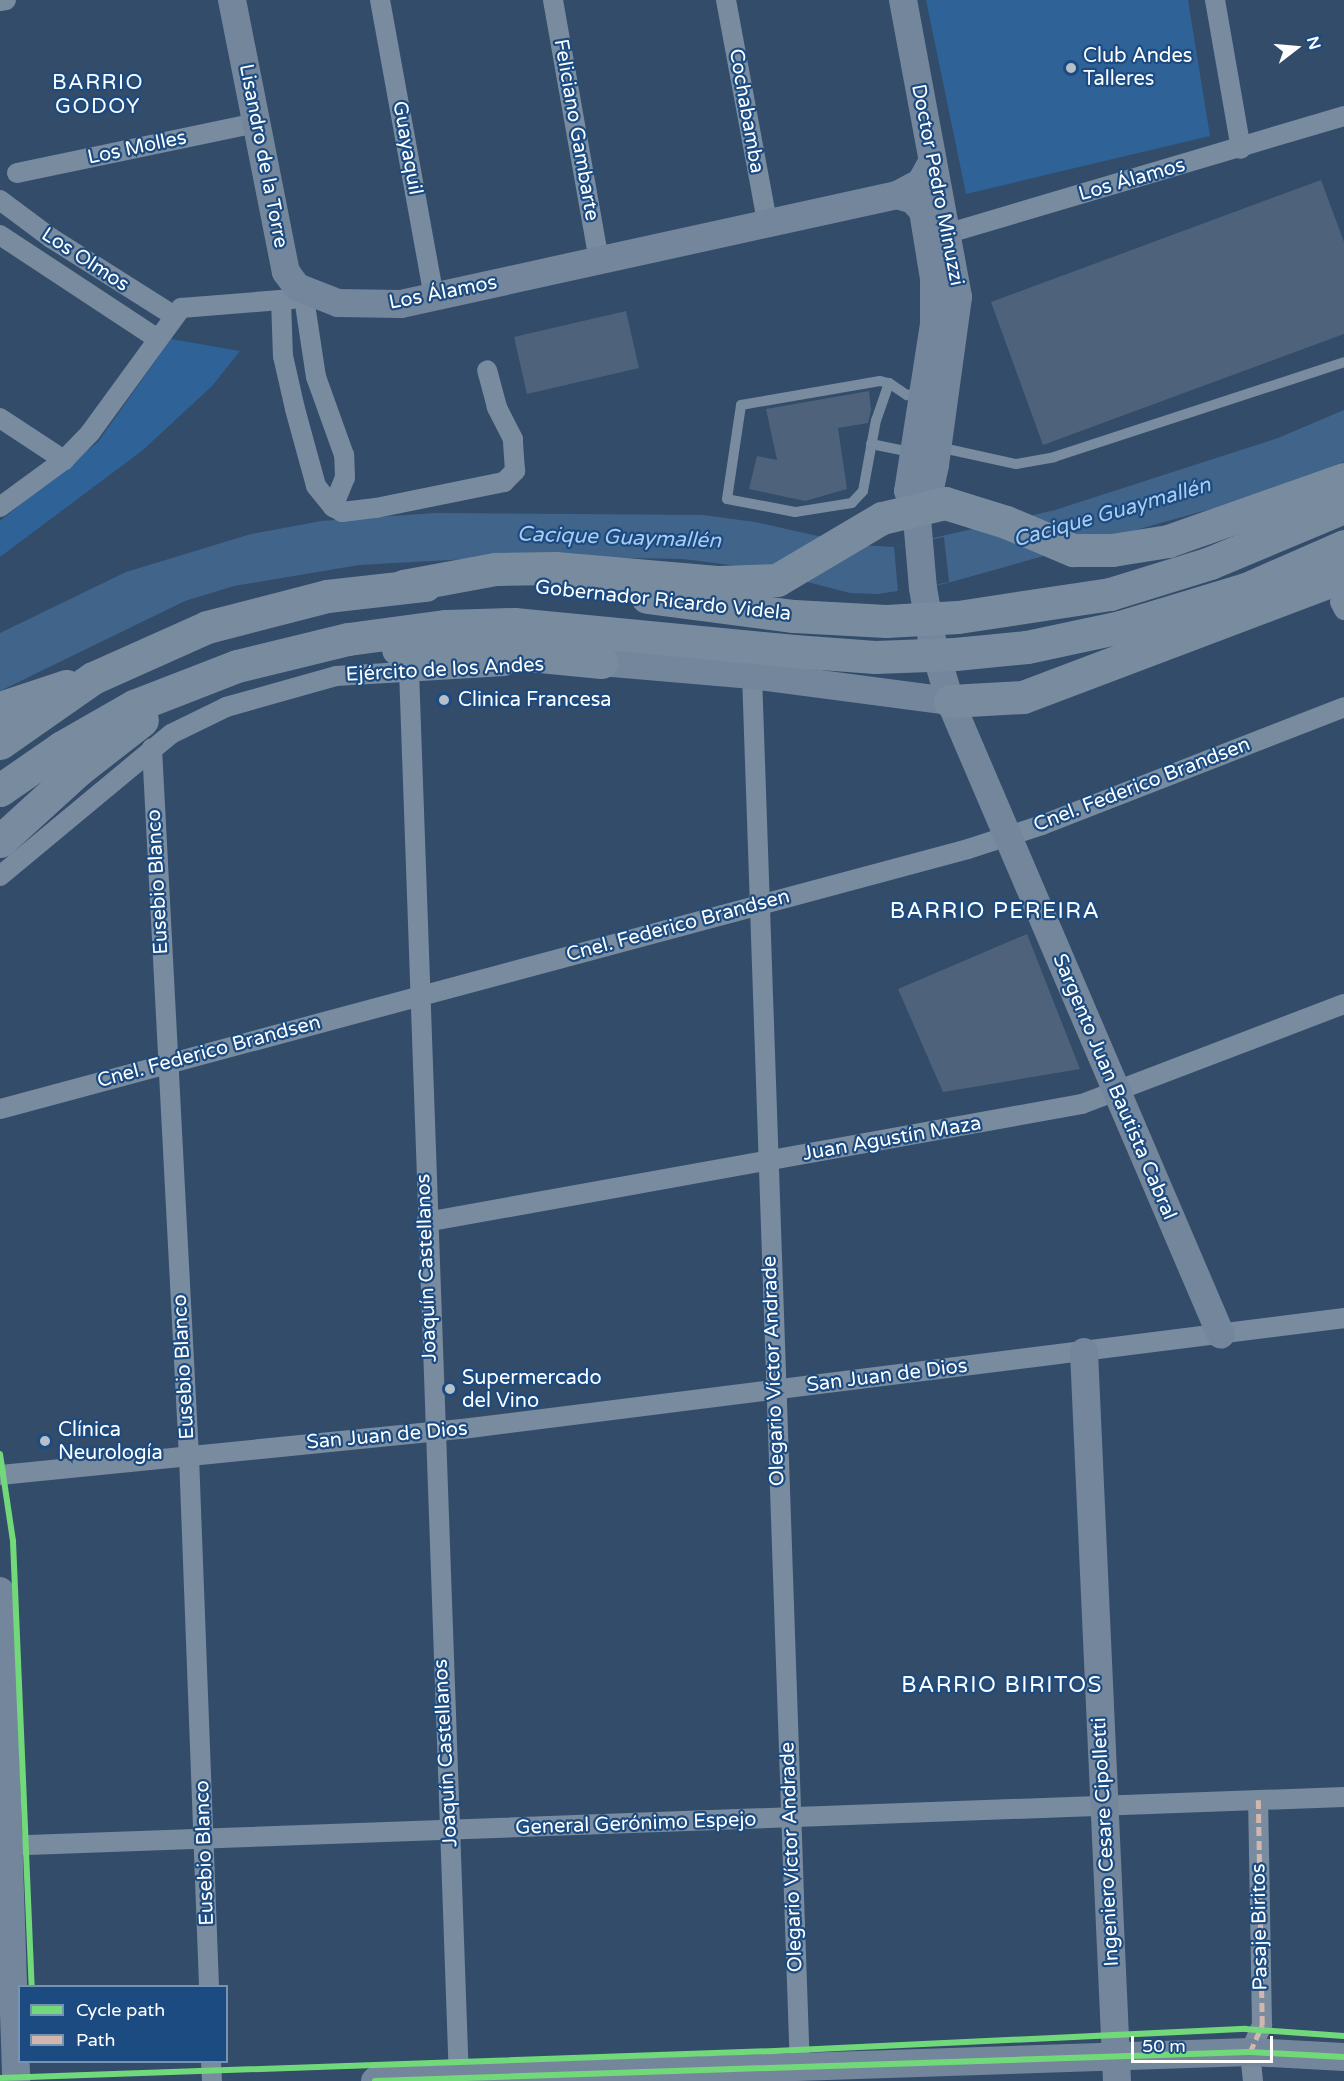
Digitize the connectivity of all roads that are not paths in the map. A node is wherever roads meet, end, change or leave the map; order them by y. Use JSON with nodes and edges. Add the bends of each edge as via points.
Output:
{"nodes":[{"id":1,"x":6,"y":0,"type":"edge"},
{"id":2,"x":232,"y":0,"type":"edge"},
{"id":3,"x":380,"y":0,"type":"edge"},
{"id":4,"x":553,"y":0,"type":"edge"},
{"id":5,"x":726,"y":0,"type":"edge"},
{"id":6,"x":903,"y":0,"type":"edge"},
{"id":7,"x":1215,"y":0,"type":"edge"},
{"id":8,"x":0,"y":1,"type":"edge"},
{"id":9,"x":1344,"y":116,"type":"edge"},
{"id":10,"x":256,"y":123,"type":"junction"},
{"id":11,"x":1241,"y":149,"type":"junction"},
{"id":12,"x":932,"y":162,"type":"junction"},
{"id":13,"x":17,"y":173,"type":"dead end"},
{"id":14,"x":897,"y":195,"type":"junction"},
{"id":15,"x":0,"y":200,"type":"edge"},
{"id":16,"x":767,"y":222,"type":"junction"},
{"id":17,"x":949,"y":233,"type":"junction"},
{"id":18,"x":0,"y":235,"type":"edge"},
{"id":19,"x":932,"y":257,"type":"junction"},
{"id":20,"x":598,"y":261,"type":"junction"},
{"id":21,"x":311,"y":297,"type":"junction"},
{"id":22,"x":434,"y":297,"type":"junction"},
{"id":23,"x":282,"y":300,"type":"junction"},
{"id":24,"x":173,"y":315,"type":"junction"},
{"id":25,"x":156,"y":338,"type":"junction"},
{"id":26,"x":1344,"y":362,"type":"edge"},
{"id":27,"x":487,"y":370,"type":"dead end"},
{"id":28,"x":889,"y":383,"type":"junction"},
{"id":29,"x":924,"y":393,"type":"junction"},
{"id":30,"x":0,"y":418,"type":"edge"},
{"id":31,"x":871,"y":444,"type":"junction"},
{"id":32,"x":921,"y":447,"type":"junction"},
{"id":33,"x":64,"y":460,"type":"junction"},
{"id":34,"x":1344,"y":479,"type":"edge"},
{"id":35,"x":0,"y":507,"type":"edge"},
{"id":36,"x":333,"y":507,"type":"junction"},
{"id":37,"x":916,"y":507,"type":"junction"},
{"id":38,"x":1344,"y":507,"type":"edge"},
{"id":39,"x":1344,"y":546,"type":"edge"},
{"id":40,"x":920,"y":566,"type":"joint"},
{"id":41,"x":403,"y":586,"type":"junction"},
{"id":42,"x":1343,"y":596,"type":"edge"},
{"id":43,"x":285,"y":652,"type":"junction"},
{"id":44,"x":601,"y":662,"type":"junction"},
{"id":45,"x":409,"y":670,"type":"junction"},
{"id":46,"x":752,"y":675,"type":"junction"},
{"id":47,"x":93,"y":678,"type":"junction"},
{"id":48,"x":190,"y":683,"type":"junction"},
{"id":49,"x":950,"y":701,"type":"junction"},
{"id":50,"x":1344,"y":707,"type":"edge"},
{"id":51,"x":0,"y":708,"type":"edge"},
{"id":52,"x":0,"y":743,"type":"edge"},
{"id":53,"x":152,"y":748,"type":"junction"},
{"id":54,"x":0,"y":790,"type":"edge"},
{"id":55,"x":1007,"y":837,"type":"junction"},
{"id":56,"x":0,"y":841,"type":"edge"},
{"id":57,"x":0,"y":876,"type":"edge"},
{"id":58,"x":758,"y":903,"type":"junction"},
{"id":59,"x":418,"y":996,"type":"junction"},
{"id":60,"x":1344,"y":1004,"type":"edge"},
{"id":61,"x":167,"y":1063,"type":"junction"},
{"id":62,"x":1116,"y":1093,"type":"junction"},
{"id":63,"x":0,"y":1109,"type":"edge"},
{"id":64,"x":766,"y":1162,"type":"junction"},
{"id":65,"x":426,"y":1222,"type":"junction"},
{"id":66,"x":1344,"y":1318,"type":"edge"},
{"id":67,"x":1221,"y":1335,"type":"junction"},
{"id":68,"x":1084,"y":1352,"type":"junction"},
{"id":69,"x":775,"y":1390,"type":"junction"},
{"id":70,"x":433,"y":1431,"type":"junction"},
{"id":71,"x":189,"y":1456,"type":"junction"},
{"id":72,"x":0,"y":1475,"type":"edge"},
{"id":73,"x":0,"y":1591,"type":"edge"},
{"id":74,"x":2,"y":1680,"type":"edge"},
{"id":75,"x":1344,"y":1797,"type":"edge"},
{"id":76,"x":1258,"y":1800,"type":"junction"},
{"id":77,"x":1105,"y":1806,"type":"junction"},
{"id":78,"x":790,"y":1819,"type":"junction"},
{"id":79,"x":449,"y":1829,"type":"junction"},
{"id":80,"x":206,"y":1837,"type":"junction"},
{"id":81,"x":4,"y":1846,"type":"edge"},
{"id":82,"x":209,"y":1985,"type":"edge"},
{"id":83,"x":1250,"y":2052,"type":"junction"},
{"id":84,"x":1344,"y":2057,"type":"edge"},
{"id":85,"x":212,"y":2063,"type":"edge"},
{"id":86,"x":800,"y":2067,"type":"junction"},
{"id":87,"x":1116,"y":2068,"type":"edge"},
{"id":88,"x":901,"y":2072,"type":"edge"},
{"id":89,"x":745,"y":2076,"type":"edge"},
{"id":90,"x":459,"y":2080,"type":"edge"},
{"id":91,"x":16,"y":2081,"type":"edge"},
{"id":92,"x":212,"y":2081,"type":"edge"},
{"id":93,"x":375,"y":2081,"type":"edge"},
{"id":94,"x":1253,"y":2081,"type":"edge"}],
"edges":[{"from":1,"to":8,"type":"street"},
{"from":2,"to":10,"type":"street","name":"Lisandro de la Torre"},
{"from":3,"to":22,"type":"street","name":"Guayaquil"},
{"from":4,"to":20,"type":"street","name":"Feliciano Gambarte"},
{"from":5,"to":16,"type":"street","name":"Cochabamba"},
{"from":6,"to":12,"type":"street","name":"Doctor Pedro Minuzzi"},
{"from":7,"to":11,"type":"street"},
{"from":9,"to":11,"type":"street","name":"Los Álamos"},
{"from":10,"to":13,"type":"street","name":"Los Molles"},
{"from":10,"to":21,"type":"street","name":"Lisandro de la Torre","via":[[286,272],[293,284]]},
{"from":11,"to":17,"type":"street","name":"Los Álamos"},
{"from":12,"to":14,"type":"street","name":"Los Álamos","via":[[921,182]]},
{"from":12,"to":17,"type":"street","name":"Doctor Pedro Minuzzi"},
{"from":14,"to":16,"type":"street","name":"Los Álamos"},
{"from":14,"to":19,"type":"street","name":"Doctor Pedro Minuzzi","via":[[913,200],[923,212]]},
{"from":15,"to":24,"type":"street","name":"Los Olmos","via":[[51,238]]},
{"from":16,"to":20,"type":"street","name":"Los Álamos"},
{"from":17,"to":19,"type":"street","via":[[938,241]]},
{"from":17,"to":32,"type":"street","name":"Doctor Pedro Minuzzi","via":[[958,318]]},
{"from":18,"to":25,"type":"street","name":"Los Olmos"},
{"from":19,"to":29,"type":"street","name":"Doctor Pedro Minuzzi","via":[[934,324]]},
{"from":20,"to":22,"type":"street","name":"Los Álamos"},
{"from":21,"to":22,"type":"street","name":"Los Álamos","via":[[381,306]]},
{"from":21,"to":23,"type":"street","name":"Los Álamos"},
{"from":21,"to":36,"type":"street","via":[[316,377],[344,455],[345,478]]},
{"from":23,"to":24,"type":"street","name":"Los Álamos","via":[[181,308]]},
{"from":23,"to":36,"type":"street","via":[[283,356],[296,409],[316,486]]},
{"from":24,"to":25,"type":"street"},
{"from":25,"to":33,"type":"street","via":[[110,409]]},
{"from":26,"to":32,"type":"lane","via":[[1054,458],[1016,464]]},
{"from":27,"to":36,"type":"street","via":[[497,407],[513,439],[515,471],[504,482],[342,512]]},
{"from":28,"to":29,"type":"lane","via":[[907,395]]},
{"from":28,"to":31,"type":"lane"},
{"from":28,"to":31,"type":"lane","via":[[839,386],[741,405],[727,499],[795,512],[852,503],[863,491]]},
{"from":29,"to":32,"type":"street","name":"Doctor Pedro Minuzzi"},
{"from":30,"to":33,"type":"street"},
{"from":31,"to":32,"type":"lane"},
{"from":32,"to":37,"type":"street","name":"Doctor Pedro Minuzzi","via":[[908,490]]},
{"from":33,"to":35,"type":"street"},
{"from":34,"to":37,"type":"highway","via":[[1168,541],[1112,550],[1073,550],[956,505]]},
{"from":37,"to":40,"type":"street","name":"Doctor Pedro Minuzzi"},
{"from":37,"to":41,"type":"highway","via":[[882,518],[787,577],[743,583],[543,568],[496,569]]},
{"from":38,"to":41,"type":"highway","name":"Gobernador Ricardo Videla","bridge":true,"via":[[1210,563],[1110,594],[1039,608],[946,618],[886,621],[794,616],[547,586]]},
{"from":39,"to":43,"type":"highway","name":"Gobernador Ricardo Videla","bridge":true,"via":[[1246,589],[1120,627],[1027,647],[875,657],[540,625],[488,624],[408,630]]},
{"from":40,"to":49,"type":"street","name":"Sargento Juan Bautista Cabral","via":[[932,640]]},
{"from":41,"to":47,"type":"highway","name":"Gobernador Ricardo Videla","via":[[327,596],[256,612],[207,627]]},
{"from":42,"to":49,"type":"highway","via":[[1023,697]]},
{"from":43,"to":44,"type":"highway","via":[[476,650]]},
{"from":43,"to":48,"type":"highway","name":"Gobernador Ricardo Videla"},
{"from":44,"to":45,"type":"street","name":"Ejército de los Andes"},
{"from":44,"to":46,"type":"street","name":"Ejército de los Andes"},
{"from":45,"to":53,"type":"street","name":"Ejército de los Andes","via":[[336,676],[260,695],[194,721]]},
{"from":45,"to":59,"type":"street","name":"Joaquín Castellanos"},
{"from":46,"to":49,"type":"street","name":"Ejército de los Andes"},
{"from":46,"to":58,"type":"street","name":"Olegario Víctor Andrade"},
{"from":47,"to":51,"type":"highway"},
{"from":47,"to":52,"type":"highway","name":"Gobernador Ricardo Videla"},
{"from":48,"to":54,"type":"highway","name":"Gobernador Ricardo Videla","via":[[135,705],[90,730]]},
{"from":48,"to":56,"type":"highway","via":[[78,770]]},
{"from":49,"to":55,"type":"street","name":"Sargento Juan Bautista Cabral"},
{"from":50,"to":55,"type":"street","name":"Cnel. Federico Brandsen"},
{"from":53,"to":57,"type":"street","name":"Ejército de los Andes"},
{"from":53,"to":61,"type":"street","name":"Eusebio Blanco"},
{"from":55,"to":58,"type":"street","name":"Cnel. Federico Brandsen"},
{"from":55,"to":62,"type":"street","name":"Sargento Juan Bautista Cabral"},
{"from":58,"to":59,"type":"street","name":"Cnel. Federico Brandsen"},
{"from":58,"to":64,"type":"street","name":"Olegario Víctor Andrade"},
{"from":59,"to":61,"type":"street","name":"Cnel. Federico Brandsen"},
{"from":59,"to":65,"type":"street","name":"Joaquín Castellanos"},
{"from":60,"to":62,"type":"street","name":"Juan Agustín Maza"},
{"from":61,"to":63,"type":"street","name":"Cnel. Federico Brandsen"},
{"from":61,"to":71,"type":"street","name":"Eusebio Blanco"},
{"from":62,"to":64,"type":"street","name":"Juan Agustín Maza","via":[[1082,1104]]},
{"from":62,"to":67,"type":"street","name":"Sargento Juan Bautista Cabral"},
{"from":64,"to":65,"type":"street","name":"Juan Agustín Maza"},
{"from":64,"to":69,"type":"street","name":"Olegario Víctor Andrade"},
{"from":65,"to":70,"type":"street","name":"Joaquín Castellanos"},
{"from":66,"to":67,"type":"street","name":"San Juan de Dios"},
{"from":67,"to":68,"type":"street","name":"San Juan de Dios"},
{"from":68,"to":69,"type":"street","name":"San Juan de Dios"},
{"from":68,"to":77,"type":"street","name":"Ingeniero Cesare Cipolletti"},
{"from":69,"to":70,"type":"street","name":"San Juan de Dios"},
{"from":69,"to":78,"type":"street","name":"Olegario Víctor Andrade"},
{"from":70,"to":71,"type":"street","name":"San Juan de Dios"},
{"from":70,"to":79,"type":"street","name":"Joaquín Castellanos"},
{"from":71,"to":72,"type":"street","name":"San Juan de Dios"},
{"from":71,"to":80,"type":"street","name":"Eusebio Blanco"},
{"from":73,"to":74,"type":"street"},
{"from":74,"to":81,"type":"street"},
{"from":75,"to":76,"type":"street","name":"General Gerónimo Espejo"},
{"from":76,"to":77,"type":"street","name":"General Gerónimo Espejo"},
{"from":76,"to":83,"type":"street","name":"Pasaje Biritos","via":[[1262,2025]]},
{"from":77,"to":78,"type":"street","name":"General Gerónimo Espejo"},
{"from":77,"to":87,"type":"street","name":"Ingeniero Cesare Cipolletti"},
{"from":78,"to":79,"type":"street","name":"General Gerónimo Espejo"},
{"from":78,"to":86,"type":"street","name":"Olegario Víctor Andrade"},
{"from":79,"to":80,"type":"street","name":"General Gerónimo Espejo"},
{"from":79,"to":90,"type":"street","name":"Joaquín Castellanos"},
{"from":80,"to":81,"type":"street","name":"General Gerónimo Espejo"},
{"from":80,"to":82,"type":"street","name":"Eusebio Blanco"},
{"from":81,"to":91,"type":"street"},
{"from":83,"to":84,"type":"street"},
{"from":83,"to":87,"type":"street"},
{"from":83,"to":94,"type":"street"},
{"from":85,"to":92,"type":"street"},
{"from":86,"to":88,"type":"street"},
{"from":86,"to":89,"type":"street"},
{"from":87,"to":88,"type":"street"},
{"from":89,"to":90,"type":"street"},
{"from":90,"to":93,"type":"street"}]}
